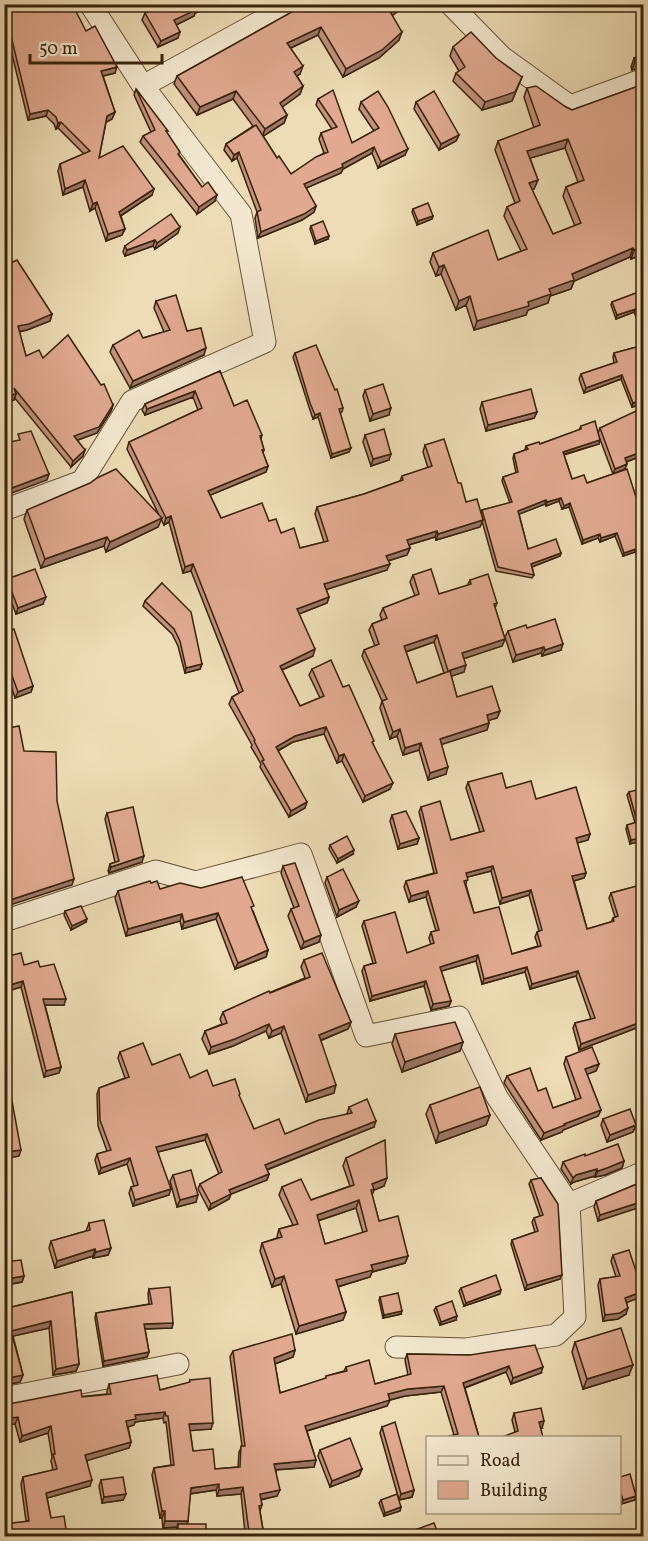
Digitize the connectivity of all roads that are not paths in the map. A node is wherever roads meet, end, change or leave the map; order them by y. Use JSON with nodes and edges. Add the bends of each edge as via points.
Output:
{"nodes":[{"id":1,"x":90,"y":4,"type":"edge"},
{"id":2,"x":292,"y":4,"type":"edge"},
{"id":3,"x":450,"y":4,"type":"edge"},
{"id":4,"x":644,"y":79,"type":"edge"},
{"id":5,"x":143,"y":86,"type":"junction"},
{"id":6,"x":4,"y":510,"type":"edge"},
{"id":7,"x":4,"y":921,"type":"edge"},
{"id":8,"x":644,"y":1172,"type":"edge"},
{"id":9,"x":569,"y":1204,"type":"junction"},
{"id":10,"x":396,"y":1347,"type":"dead end"},
{"id":11,"x":178,"y":1364,"type":"dead end"},
{"id":12,"x":4,"y":1398,"type":"edge"}],
"edges":[{"from":1,"to":5,"type":"street"},
{"from":2,"to":5,"type":"street"},
{"from":3,"to":4,"type":"street","via":[[502,57],[570,106]]},
{"from":5,"to":6,"type":"street","via":[[241,214],[265,342],[132,401],[82,481]]},
{"from":7,"to":9,"type":"street","via":[[156,871],[196,882],[301,854],[366,1036],[459,1017],[497,1097]]},
{"from":8,"to":9,"type":"street"},
{"from":9,"to":10,"type":"street","via":[[575,1317],[556,1335],[466,1348]]},
{"from":11,"to":12,"type":"street"}]}
